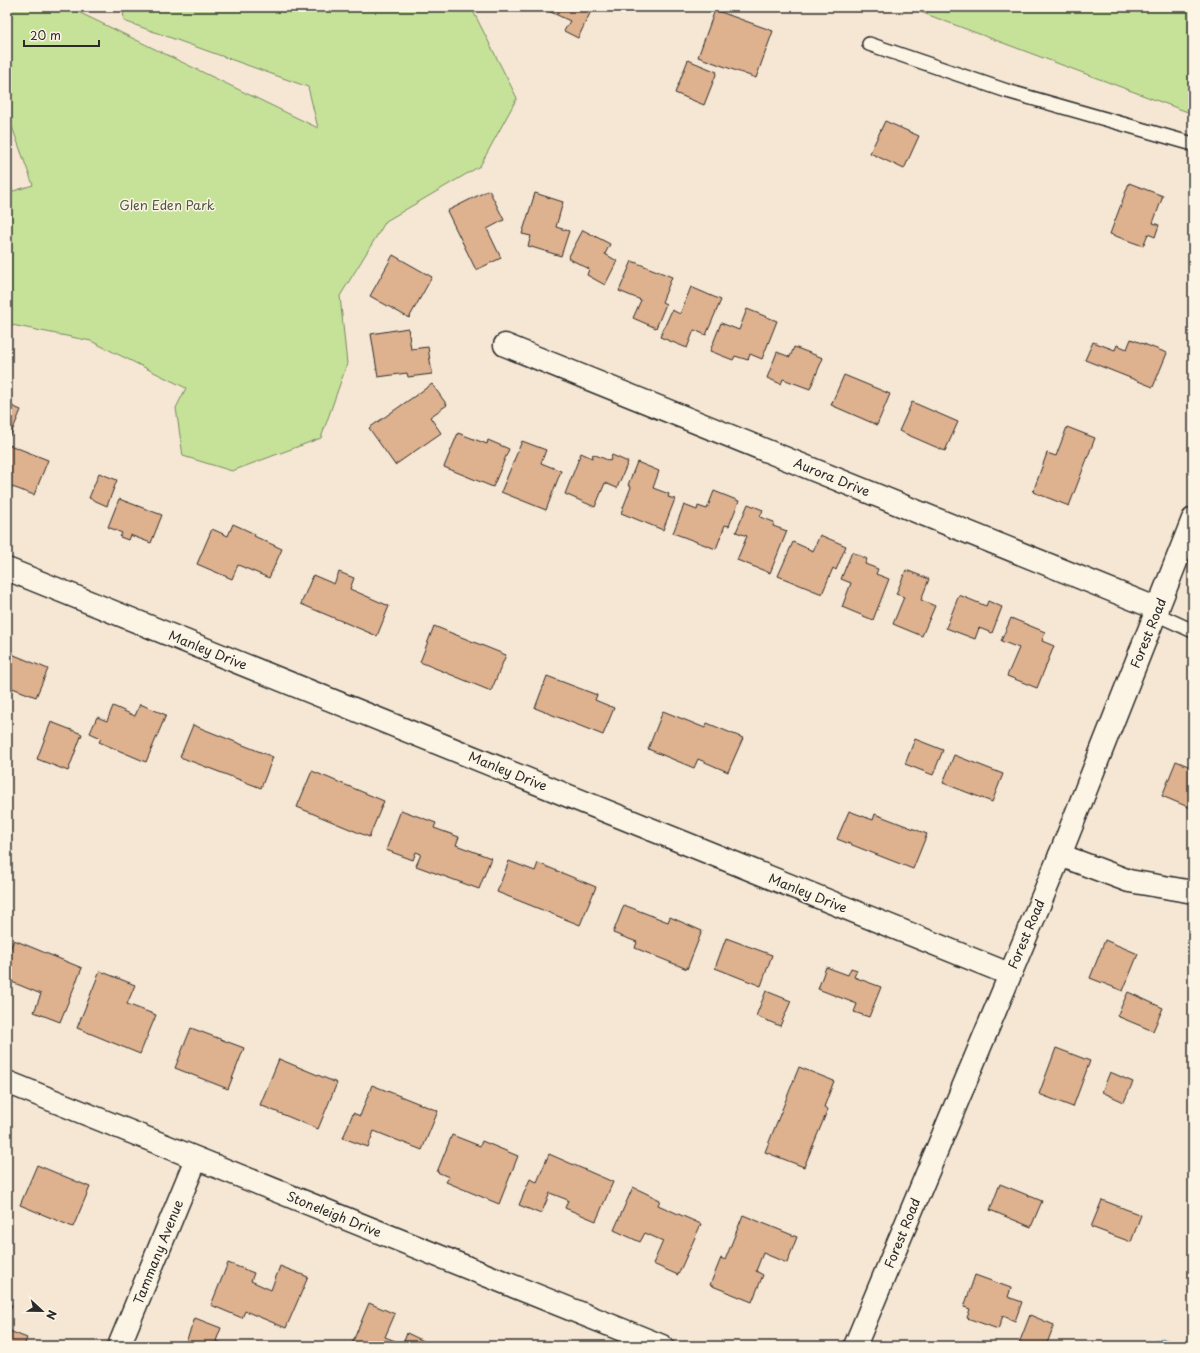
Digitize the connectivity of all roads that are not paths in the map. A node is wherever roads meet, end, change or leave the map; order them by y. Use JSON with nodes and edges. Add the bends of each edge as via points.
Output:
{"nodes":[{"id":1,"x":869,"y":44,"type":"dead end"},
{"id":2,"x":1193,"y":144,"type":"edge"},
{"id":3,"x":505,"y":345,"type":"dead end"},
{"id":4,"x":1193,"y":519,"type":"edge"},
{"id":5,"x":7,"y":568,"type":"edge"},
{"id":6,"x":1157,"y":611,"type":"junction"},
{"id":7,"x":1193,"y":631,"type":"edge"},
{"id":8,"x":1060,"y":855,"type":"junction"},
{"id":9,"x":1193,"y":892,"type":"edge"},
{"id":10,"x":1009,"y":974,"type":"junction"},
{"id":11,"x":7,"y":1082,"type":"edge"},
{"id":12,"x":196,"y":1159,"type":"junction"},
{"id":13,"x":119,"y":1346,"type":"edge"},
{"id":14,"x":662,"y":1346,"type":"edge"},
{"id":15,"x":855,"y":1346,"type":"edge"}],
"edges":[{"from":1,"to":2,"type":"lane","via":[[1007,92]]},
{"from":3,"to":6,"type":"street","name":"Aurora Drive"},
{"from":4,"to":6,"type":"street","name":"Forest Road"},
{"from":5,"to":10,"type":"street","name":"Manley Drive"},
{"from":6,"to":7,"type":"lane"},
{"from":6,"to":8,"type":"street","name":"Forest Road"},
{"from":8,"to":9,"type":"street","via":[[1129,881]]},
{"from":8,"to":10,"type":"street","name":"Forest Road"},
{"from":10,"to":15,"type":"street","name":"Forest Road"},
{"from":11,"to":12,"type":"street","name":"Stoneleigh Drive"},
{"from":12,"to":13,"type":"street","name":"Tammany Avenue"},
{"from":12,"to":14,"type":"street","name":"Stoneleigh Drive"}]}
